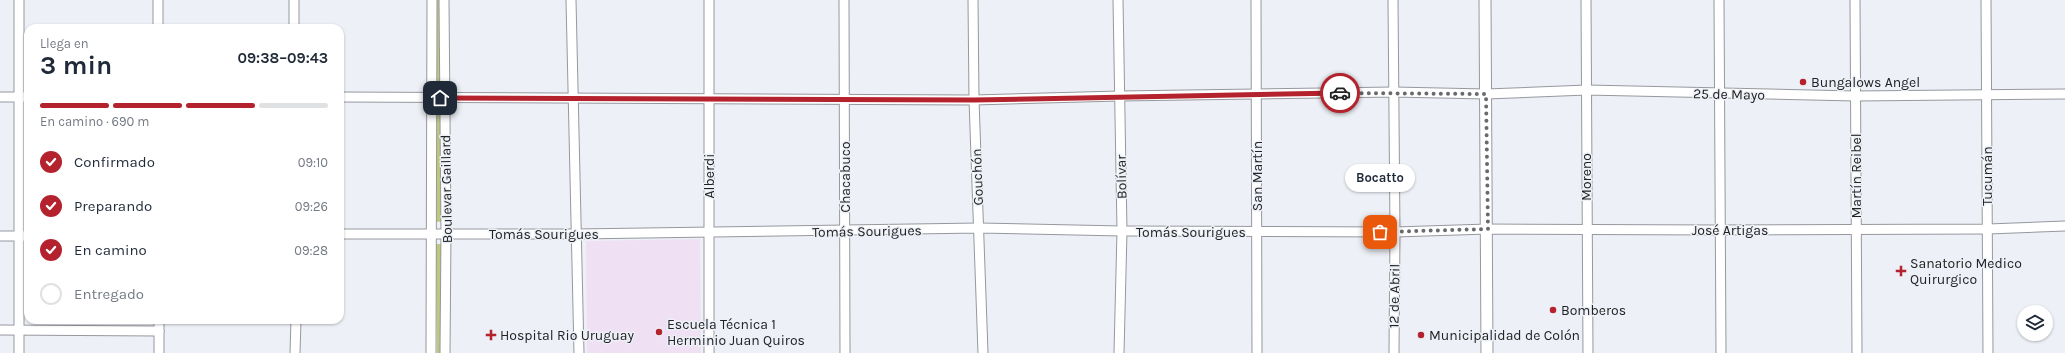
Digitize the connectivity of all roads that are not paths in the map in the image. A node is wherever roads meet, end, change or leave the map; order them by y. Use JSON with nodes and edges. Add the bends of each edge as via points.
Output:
{"nodes":[{"id":1,"x":19,"y":0,"type":"edge"},
{"id":2,"x":158,"y":0,"type":"edge"},
{"id":3,"x":294,"y":0,"type":"edge"},
{"id":4,"x":432,"y":0,"type":"edge"},
{"id":5,"x":444,"y":0,"type":"edge"},
{"id":6,"x":571,"y":0,"type":"edge"},
{"id":7,"x":709,"y":0,"type":"edge"},
{"id":8,"x":844,"y":0,"type":"edge"},
{"id":9,"x":973,"y":0,"type":"edge"},
{"id":10,"x":1118,"y":0,"type":"edge"},
{"id":11,"x":1256,"y":0,"type":"edge"},
{"id":12,"x":1393,"y":0,"type":"edge"},
{"id":13,"x":1485,"y":0,"type":"edge"},
{"id":14,"x":1586,"y":0,"type":"edge"},
{"id":15,"x":1719,"y":0,"type":"edge"},
{"id":16,"x":1855,"y":0,"type":"edge"},
{"id":17,"x":1986,"y":0,"type":"edge"},
{"id":18,"x":158,"y":24,"type":"edge"},
{"id":19,"x":294,"y":24,"type":"edge"},
{"id":20,"x":1587,"y":90,"type":"junction"},
{"id":21,"x":1394,"y":92,"type":"junction"},
{"id":22,"x":1258,"y":94,"type":"junction"},
{"id":23,"x":1486,"y":94,"type":"junction"},
{"id":24,"x":1720,"y":94,"type":"junction"},
{"id":25,"x":2065,"y":94,"type":"edge"},
{"id":26,"x":1987,"y":95,"type":"junction"},
{"id":27,"x":1120,"y":96,"type":"junction"},
{"id":28,"x":1856,"y":96,"type":"junction"},
{"id":29,"x":0,"y":97,"type":"edge"},
{"id":30,"x":24,"y":97,"type":"edge"},
{"id":31,"x":344,"y":97,"type":"edge"},
{"id":32,"x":432,"y":98,"type":"junction"},
{"id":33,"x":445,"y":98,"type":"junction"},
{"id":34,"x":572,"y":98,"type":"junction"},
{"id":35,"x":709,"y":99,"type":"junction"},
{"id":36,"x":845,"y":100,"type":"junction"},
{"id":37,"x":974,"y":100,"type":"junction"},
{"id":38,"x":2065,"y":226,"type":"edge"},
{"id":39,"x":979,"y":228,"type":"junction"},
{"id":40,"x":1488,"y":229,"type":"junction"},
{"id":41,"x":1586,"y":229,"type":"junction"},
{"id":42,"x":1988,"y":229,"type":"junction"},
{"id":43,"x":1720,"y":230,"type":"junction"},
{"id":44,"x":1856,"y":230,"type":"junction"},
{"id":45,"x":1122,"y":231,"type":"junction"},
{"id":46,"x":845,"y":232,"type":"junction"},
{"id":47,"x":1256,"y":232,"type":"junction"},
{"id":48,"x":1395,"y":232,"type":"junction"},
{"id":49,"x":431,"y":233,"type":"junction"},
{"id":50,"x":446,"y":233,"type":"junction"},
{"id":51,"x":709,"y":233,"type":"junction"},
{"id":52,"x":344,"y":234,"type":"edge"},
{"id":53,"x":577,"y":234,"type":"junction"},
{"id":54,"x":0,"y":236,"type":"edge"},
{"id":55,"x":24,"y":236,"type":"edge"},
{"id":56,"x":159,"y":324,"type":"edge"},
{"id":57,"x":296,"y":324,"type":"edge"},
{"id":58,"x":0,"y":330,"type":"edge"},
{"id":59,"x":20,"y":330,"type":"junction"},
{"id":60,"x":159,"y":331,"type":"junction"},
{"id":61,"x":19,"y":353,"type":"edge"},
{"id":62,"x":159,"y":353,"type":"edge"},
{"id":63,"x":295,"y":353,"type":"edge"},
{"id":64,"x":432,"y":353,"type":"edge"},
{"id":65,"x":445,"y":353,"type":"edge"},
{"id":66,"x":578,"y":353,"type":"edge"},
{"id":67,"x":709,"y":353,"type":"edge"},
{"id":68,"x":846,"y":353,"type":"edge"},
{"id":69,"x":983,"y":353,"type":"edge"},
{"id":70,"x":1119,"y":353,"type":"edge"},
{"id":71,"x":1257,"y":353,"type":"edge"},
{"id":72,"x":1394,"y":353,"type":"edge"},
{"id":73,"x":1487,"y":353,"type":"edge"},
{"id":74,"x":1588,"y":353,"type":"edge"},
{"id":75,"x":1721,"y":353,"type":"edge"},
{"id":76,"x":1857,"y":353,"type":"edge"},
{"id":77,"x":1988,"y":353,"type":"edge"}],
"edges":[{"from":1,"to":30,"type":"street"},
{"from":2,"to":18,"type":"street"},
{"from":3,"to":19,"type":"street"},
{"from":4,"to":32,"type":"street","name":"Boulevar Gaillard"},
{"from":5,"to":33,"type":"street","name":"Boulevar Gaillard"},
{"from":6,"to":34,"type":"street"},
{"from":7,"to":35,"type":"street","name":"Alberdi"},
{"from":8,"to":36,"type":"street","name":"Chacabuco"},
{"from":9,"to":37,"type":"street","name":"Gouchón"},
{"from":10,"to":27,"type":"street","name":"Bolívar"},
{"from":11,"to":22,"type":"street","name":"San Martín"},
{"from":12,"to":21,"type":"street","name":"12 de Abril"},
{"from":13,"to":23,"type":"main road"},
{"from":14,"to":20,"type":"street","name":"Moreno"},
{"from":15,"to":24,"type":"street"},
{"from":16,"to":28,"type":"street","name":"Martín Reibel"},
{"from":17,"to":26,"type":"street","name":"Tucumán"},
{"from":20,"to":23,"type":"street","name":"25 de Mayo"},
{"from":20,"to":24,"type":"street","name":"25 de Mayo"},
{"from":20,"to":41,"type":"street","name":"Moreno"},
{"from":21,"to":22,"type":"street","name":"25 de Mayo"},
{"from":21,"to":23,"type":"street","name":"25 de Mayo"},
{"from":21,"to":48,"type":"street","name":"12 de Abril"},
{"from":22,"to":27,"type":"street","name":"25 de Mayo"},
{"from":22,"to":47,"type":"street","name":"San Martín"},
{"from":23,"to":40,"type":"main road"},
{"from":24,"to":28,"type":"street","name":"25 de Mayo"},
{"from":24,"to":43,"type":"street"},
{"from":25,"to":26,"type":"street","name":"25 de Mayo"},
{"from":26,"to":28,"type":"street","name":"25 de Mayo"},
{"from":26,"to":42,"type":"street","name":"Tucumán"},
{"from":27,"to":37,"type":"street","name":"25 de Mayo"},
{"from":27,"to":45,"type":"street","name":"Bolívar"},
{"from":28,"to":44,"type":"street","name":"Martín Reibel"},
{"from":29,"to":30,"type":"street"},
{"from":30,"to":55,"type":"street"},
{"from":31,"to":32,"type":"street","name":"25 de Mayo"},
{"from":32,"to":33,"type":"street","name":"25 de Mayo"},
{"from":32,"to":49,"type":"street","name":"Boulevar Gaillard"},
{"from":33,"to":34,"type":"street","name":"25 de Mayo"},
{"from":33,"to":50,"type":"street","name":"Boulevar Gaillard"},
{"from":34,"to":35,"type":"street","name":"25 de Mayo"},
{"from":34,"to":53,"type":"street"},
{"from":35,"to":36,"type":"street","name":"25 de Mayo"},
{"from":35,"to":51,"type":"street","name":"Alberdi"},
{"from":36,"to":37,"type":"street","name":"25 de Mayo"},
{"from":36,"to":46,"type":"street","name":"Chacabuco"},
{"from":37,"to":39,"type":"street","name":"Gouchón"},
{"from":38,"to":42,"type":"street","name":"José Artigas"},
{"from":39,"to":45,"type":"street","name":"Tomás Sourigues"},
{"from":39,"to":46,"type":"street","name":"Tomás Sourigues"},
{"from":39,"to":69,"type":"street","name":"Gouchón"},
{"from":40,"to":41,"type":"street","name":"José Artigas"},
{"from":40,"to":48,"type":"street","name":"José Artigas"},
{"from":40,"to":73,"type":"main road"},
{"from":41,"to":43,"type":"street","name":"José Artigas"},
{"from":41,"to":74,"type":"street","name":"Moreno"},
{"from":42,"to":44,"type":"street","name":"José Artigas"},
{"from":42,"to":77,"type":"street","name":"Tucumán"},
{"from":43,"to":44,"type":"street","name":"José Artigas"},
{"from":43,"to":75,"type":"street"},
{"from":44,"to":76,"type":"street","name":"Martín Reibel"},
{"from":45,"to":47,"type":"street","name":"Tomás Sourigues"},
{"from":45,"to":70,"type":"street","name":"Bolívar"},
{"from":46,"to":51,"type":"street","name":"Tomás Sourigues"},
{"from":46,"to":68,"type":"street","name":"Chacabuco"},
{"from":47,"to":48,"type":"street","name":"Tomás Sourigues"},
{"from":47,"to":71,"type":"street","name":"San Martín"},
{"from":48,"to":72,"type":"street","name":"12 de Abril"},
{"from":49,"to":50,"type":"street","name":"Tomás Sourigues"},
{"from":49,"to":52,"type":"street","name":"Tomás Sourigues"},
{"from":49,"to":64,"type":"street","name":"Boulevar Gaillard"},
{"from":50,"to":53,"type":"street","name":"Tomás Sourigues"},
{"from":50,"to":65,"type":"street","name":"Boulevar Gaillard"},
{"from":51,"to":53,"type":"street","name":"Tomás Sourigues"},
{"from":51,"to":67,"type":"street","name":"Alberdi"},
{"from":53,"to":66,"type":"street"},
{"from":54,"to":55,"type":"street"},
{"from":55,"to":59,"type":"street"},
{"from":56,"to":60,"type":"street"},
{"from":57,"to":63,"type":"street"},
{"from":58,"to":59,"type":"street"},
{"from":59,"to":60,"type":"street"},
{"from":59,"to":61,"type":"street"},
{"from":60,"to":62,"type":"street"}]}
